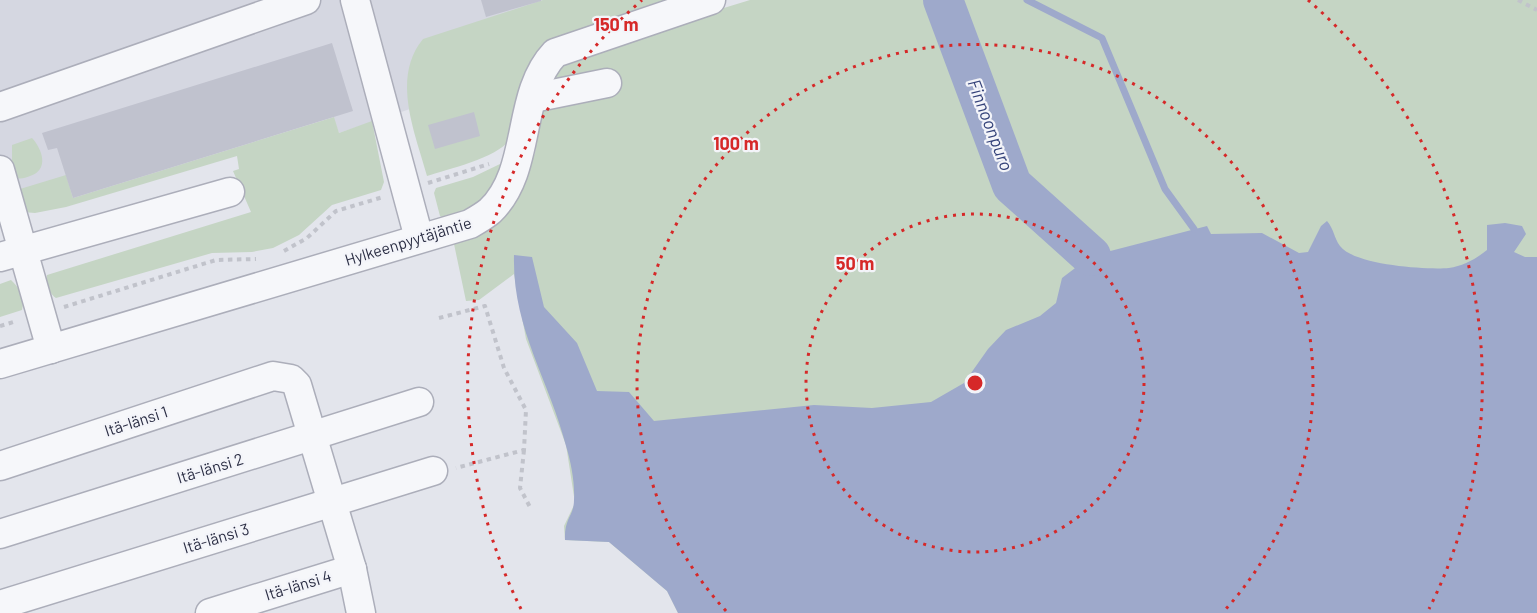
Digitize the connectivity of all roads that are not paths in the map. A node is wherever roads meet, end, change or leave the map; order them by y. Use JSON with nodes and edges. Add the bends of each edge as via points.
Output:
{"nodes":[{"id":1,"x":306,"y":0,"type":"edge"},
{"id":2,"x":355,"y":0,"type":"edge"},
{"id":3,"x":711,"y":0,"type":"edge"},
{"id":4,"x":607,"y":83,"type":"dead end"},
{"id":5,"x":532,"y":98,"type":"junction"},
{"id":6,"x":0,"y":107,"type":"edge"},
{"id":7,"x":0,"y":170,"type":"edge"},
{"id":8,"x":230,"y":192,"type":"dead end"},
{"id":9,"x":419,"y":238,"type":"junction"},
{"id":10,"x":11,"y":254,"type":"edge"},
{"id":11,"x":51,"y":349,"type":"junction"},
{"id":12,"x":0,"y":364,"type":"edge"},
{"id":13,"x":419,"y":402,"type":"dead end"},
{"id":14,"x":313,"y":436,"type":"junction"},
{"id":15,"x":0,"y":466,"type":"edge"},
{"id":16,"x":443,"y":470,"type":"road end"},
{"id":17,"x":331,"y":502,"type":"junction"},
{"id":18,"x":0,"y":534,"type":"edge"},
{"id":19,"x":352,"y":569,"type":"junction"},
{"id":20,"x":0,"y":605,"type":"edge"},
{"id":21,"x":210,"y":613,"type":"edge"},
{"id":22,"x":361,"y":613,"type":"edge"}],
"edges":[{"from":1,"to":6,"type":"street"},
{"from":2,"to":9,"type":"street"},
{"from":3,"to":5,"type":"street","name":"Hylkeenpyytäjäntie","via":[[555,53],[545,64]]},
{"from":4,"to":5,"type":"street"},
{"from":5,"to":9,"type":"street","name":"Hylkeenpyytäjäntie","via":[[511,178],[489,212],[470,224]]},
{"from":7,"to":10,"type":"street"},
{"from":8,"to":10,"type":"street"},
{"from":9,"to":11,"type":"street","name":"Hylkeenpyytäjäntie"},
{"from":10,"to":11,"type":"street","via":[[41,314]]},
{"from":11,"to":12,"type":"street","name":"Hylkeenpyytäjäntie"},
{"from":13,"to":14,"type":"street","name":"Itä-länsi 2"},
{"from":14,"to":15,"type":"street","name":"Itä-länsi 1","via":[[297,385],[291,379],[273,376]]},
{"from":14,"to":17,"type":"street"},
{"from":14,"to":18,"type":"street","name":"Itä-länsi 2"},
{"from":16,"to":17,"type":"street","name":"Itä-länsi 3"},
{"from":17,"to":19,"type":"street"},
{"from":17,"to":20,"type":"street","name":"Itä-länsi 3"},
{"from":19,"to":21,"type":"street","name":"Itä-länsi 4"},
{"from":19,"to":22,"type":"street"}]}
